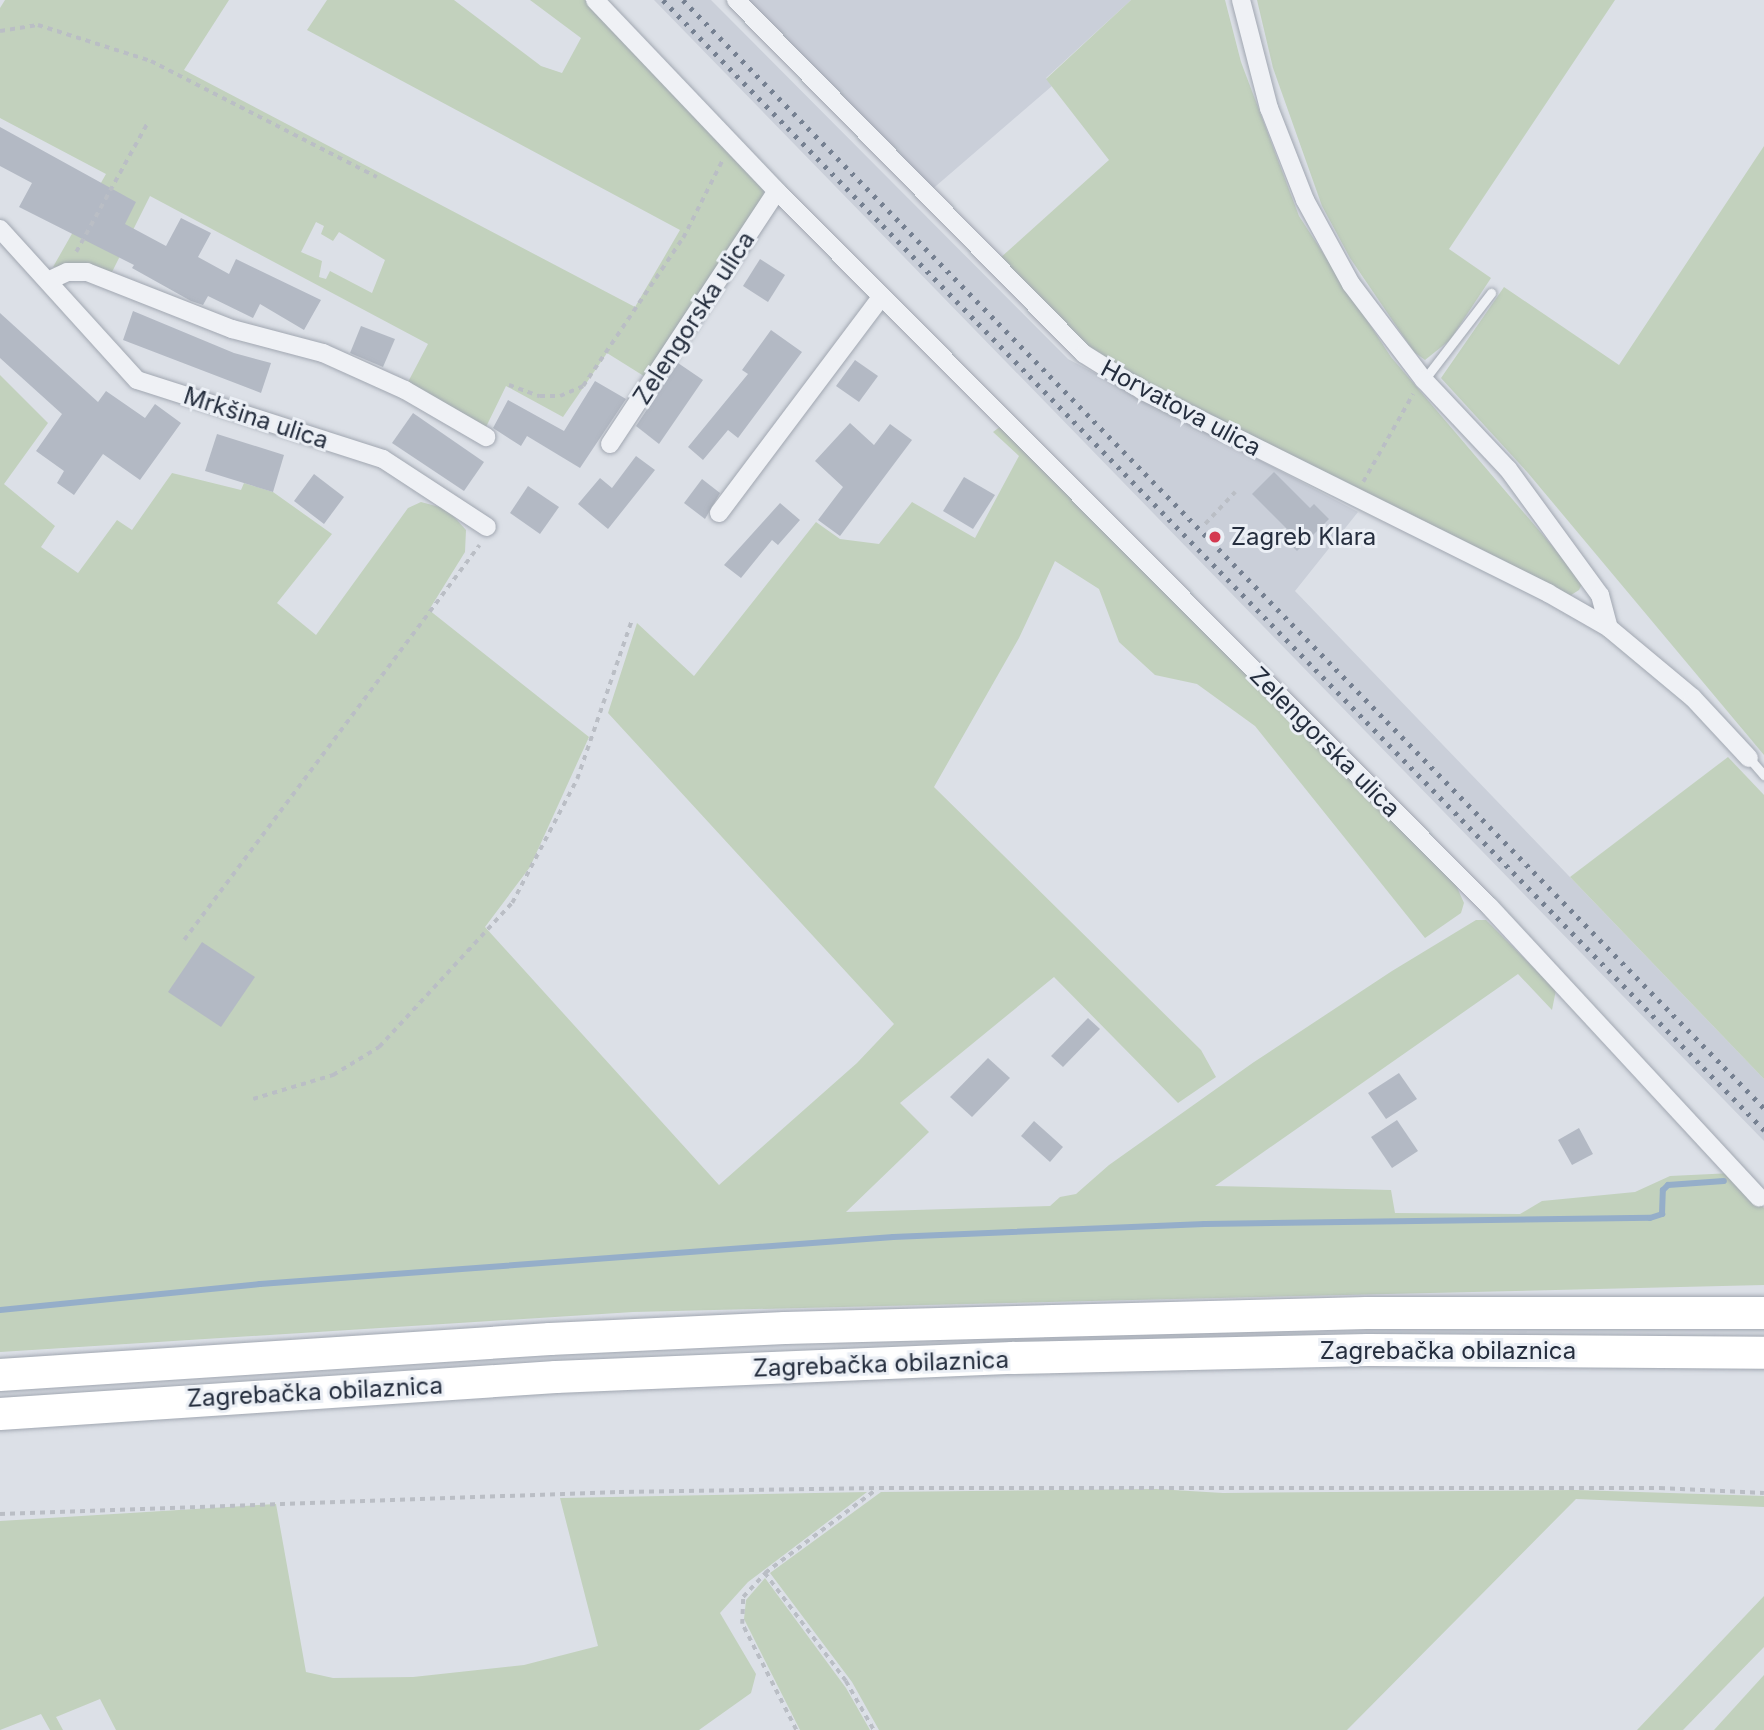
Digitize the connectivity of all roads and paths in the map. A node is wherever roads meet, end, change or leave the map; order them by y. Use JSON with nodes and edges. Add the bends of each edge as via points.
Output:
{"nodes":[{"id":1,"x":595,"y":0,"type":"edge"},
{"id":2,"x":736,"y":0,"type":"edge"},
{"id":3,"x":1241,"y":0,"type":"edge"},
{"id":4,"x":0,"y":31,"type":"edge"},
{"id":5,"x":148,"y":122,"type":"dead end"},
{"id":6,"x":734,"y":146,"type":"junction"},
{"id":7,"x":377,"y":177,"type":"dead end"},
{"id":8,"x":777,"y":191,"type":"junction"},
{"id":9,"x":0,"y":229,"type":"edge"},
{"id":10,"x":77,"y":272,"type":"junction"},
{"id":11,"x":50,"y":280,"type":"junction"},
{"id":12,"x":1491,"y":293,"type":"dead end"},
{"id":13,"x":881,"y":297,"type":"junction"},
{"id":14,"x":1424,"y":380,"type":"junction"},
{"id":15,"x":509,"y":385,"type":"dead end"},
{"id":16,"x":486,"y":437,"type":"dead end"},
{"id":17,"x":610,"y":444,"type":"dead end"},
{"id":18,"x":1236,"y":492,"type":"dead end"},
{"id":19,"x":1353,"y":499,"type":"junction"},
{"id":20,"x":719,"y":513,"type":"dead end"},
{"id":21,"x":1205,"y":524,"type":"dead end"},
{"id":22,"x":487,"y":527,"type":"joint"},
{"id":23,"x":632,"y":619,"type":"dead end"},
{"id":24,"x":1609,"y":628,"type":"junction"},
{"id":25,"x":1749,"y":758,"type":"joint"},
{"id":26,"x":1764,"y":775,"type":"edge"},
{"id":27,"x":184,"y":940,"type":"dead end"},
{"id":28,"x":253,"y":1100,"type":"dead end"},
{"id":29,"x":1759,"y":1196,"type":"dead end"},
{"id":30,"x":1764,"y":1313,"type":"edge"},
{"id":31,"x":1764,"y":1353,"type":"edge"},
{"id":32,"x":0,"y":1375,"type":"edge"},
{"id":33,"x":0,"y":1414,"type":"edge"},
{"id":34,"x":879,"y":1488,"type":"junction"},
{"id":35,"x":1764,"y":1493,"type":"edge"},
{"id":36,"x":0,"y":1514,"type":"edge"},
{"id":37,"x":765,"y":1573,"type":"junction"},
{"id":38,"x":796,"y":1730,"type":"edge"},
{"id":39,"x":874,"y":1730,"type":"edge"}],
"edges":[{"from":1,"to":6,"type":"street","name":"Zelengorska ulica"},
{"from":2,"to":19,"type":"street","name":"Horvatova ulica","via":[[1084,354],[1143,391]]},
{"from":3,"to":14,"type":"street","via":[[1269,107],[1305,200],[1351,284]]},
{"from":4,"to":7,"type":"path","via":[[38,25],[151,61]]},
{"from":5,"to":10,"type":"path","via":[[76,251]]},
{"from":6,"to":8,"type":"street","name":"Zelengorska ulica"},
{"from":6,"to":15,"type":"path","via":[[714,170],[709,194],[683,238],[583,386],[559,396],[540,396]]},
{"from":8,"to":13,"type":"street","name":"Zelengorska ulica"},
{"from":8,"to":17,"type":"street","name":"Zelengorska ulica"},
{"from":9,"to":11,"type":"street","name":"Mrkšina ulica"},
{"from":10,"to":11,"type":"street"},
{"from":10,"to":16,"type":"street","via":[[232,329],[356,366]]},
{"from":11,"to":22,"type":"street","name":"Mrkšina ulica","via":[[136,380],[383,459]]},
{"from":12,"to":14,"type":"lane"},
{"from":13,"to":20,"type":"street"},
{"from":13,"to":29,"type":"street","name":"Zelengorska ulica","via":[[1490,906]]},
{"from":14,"to":19,"type":"path"},
{"from":14,"to":24,"type":"street","via":[[1508,469],[1600,595]]},
{"from":18,"to":21,"type":"path"},
{"from":19,"to":24,"type":"street","name":"Horvatova ulica","via":[[1548,593]]},
{"from":22,"to":27,"type":"path","via":[[473,557]]},
{"from":23,"to":28,"type":"path","via":[[577,779],[512,903],[379,1047],[333,1075]]},
{"from":24,"to":25,"type":"street","name":"Horvatova ulica","via":[[1693,698]]},
{"from":25,"to":26,"type":"lane","name":"Horvatova ulica"},
{"from":30,"to":32,"type":"highway","name":"Zagrebačka obilaznica","via":[[1367,1313],[798,1328],[495,1342]]},
{"from":31,"to":33,"type":"highway","name":"Zagrebačka obilaznica","via":[[1368,1350],[1013,1358],[556,1377]]},
{"from":34,"to":35,"type":"path","via":[[1660,1488]]},
{"from":34,"to":36,"type":"path","via":[[619,1492]]},
{"from":34,"to":37,"type":"path"},
{"from":37,"to":38,"type":"path","via":[[743,1597],[742,1624]]},
{"from":37,"to":39,"type":"path","via":[[846,1681]]}]}
